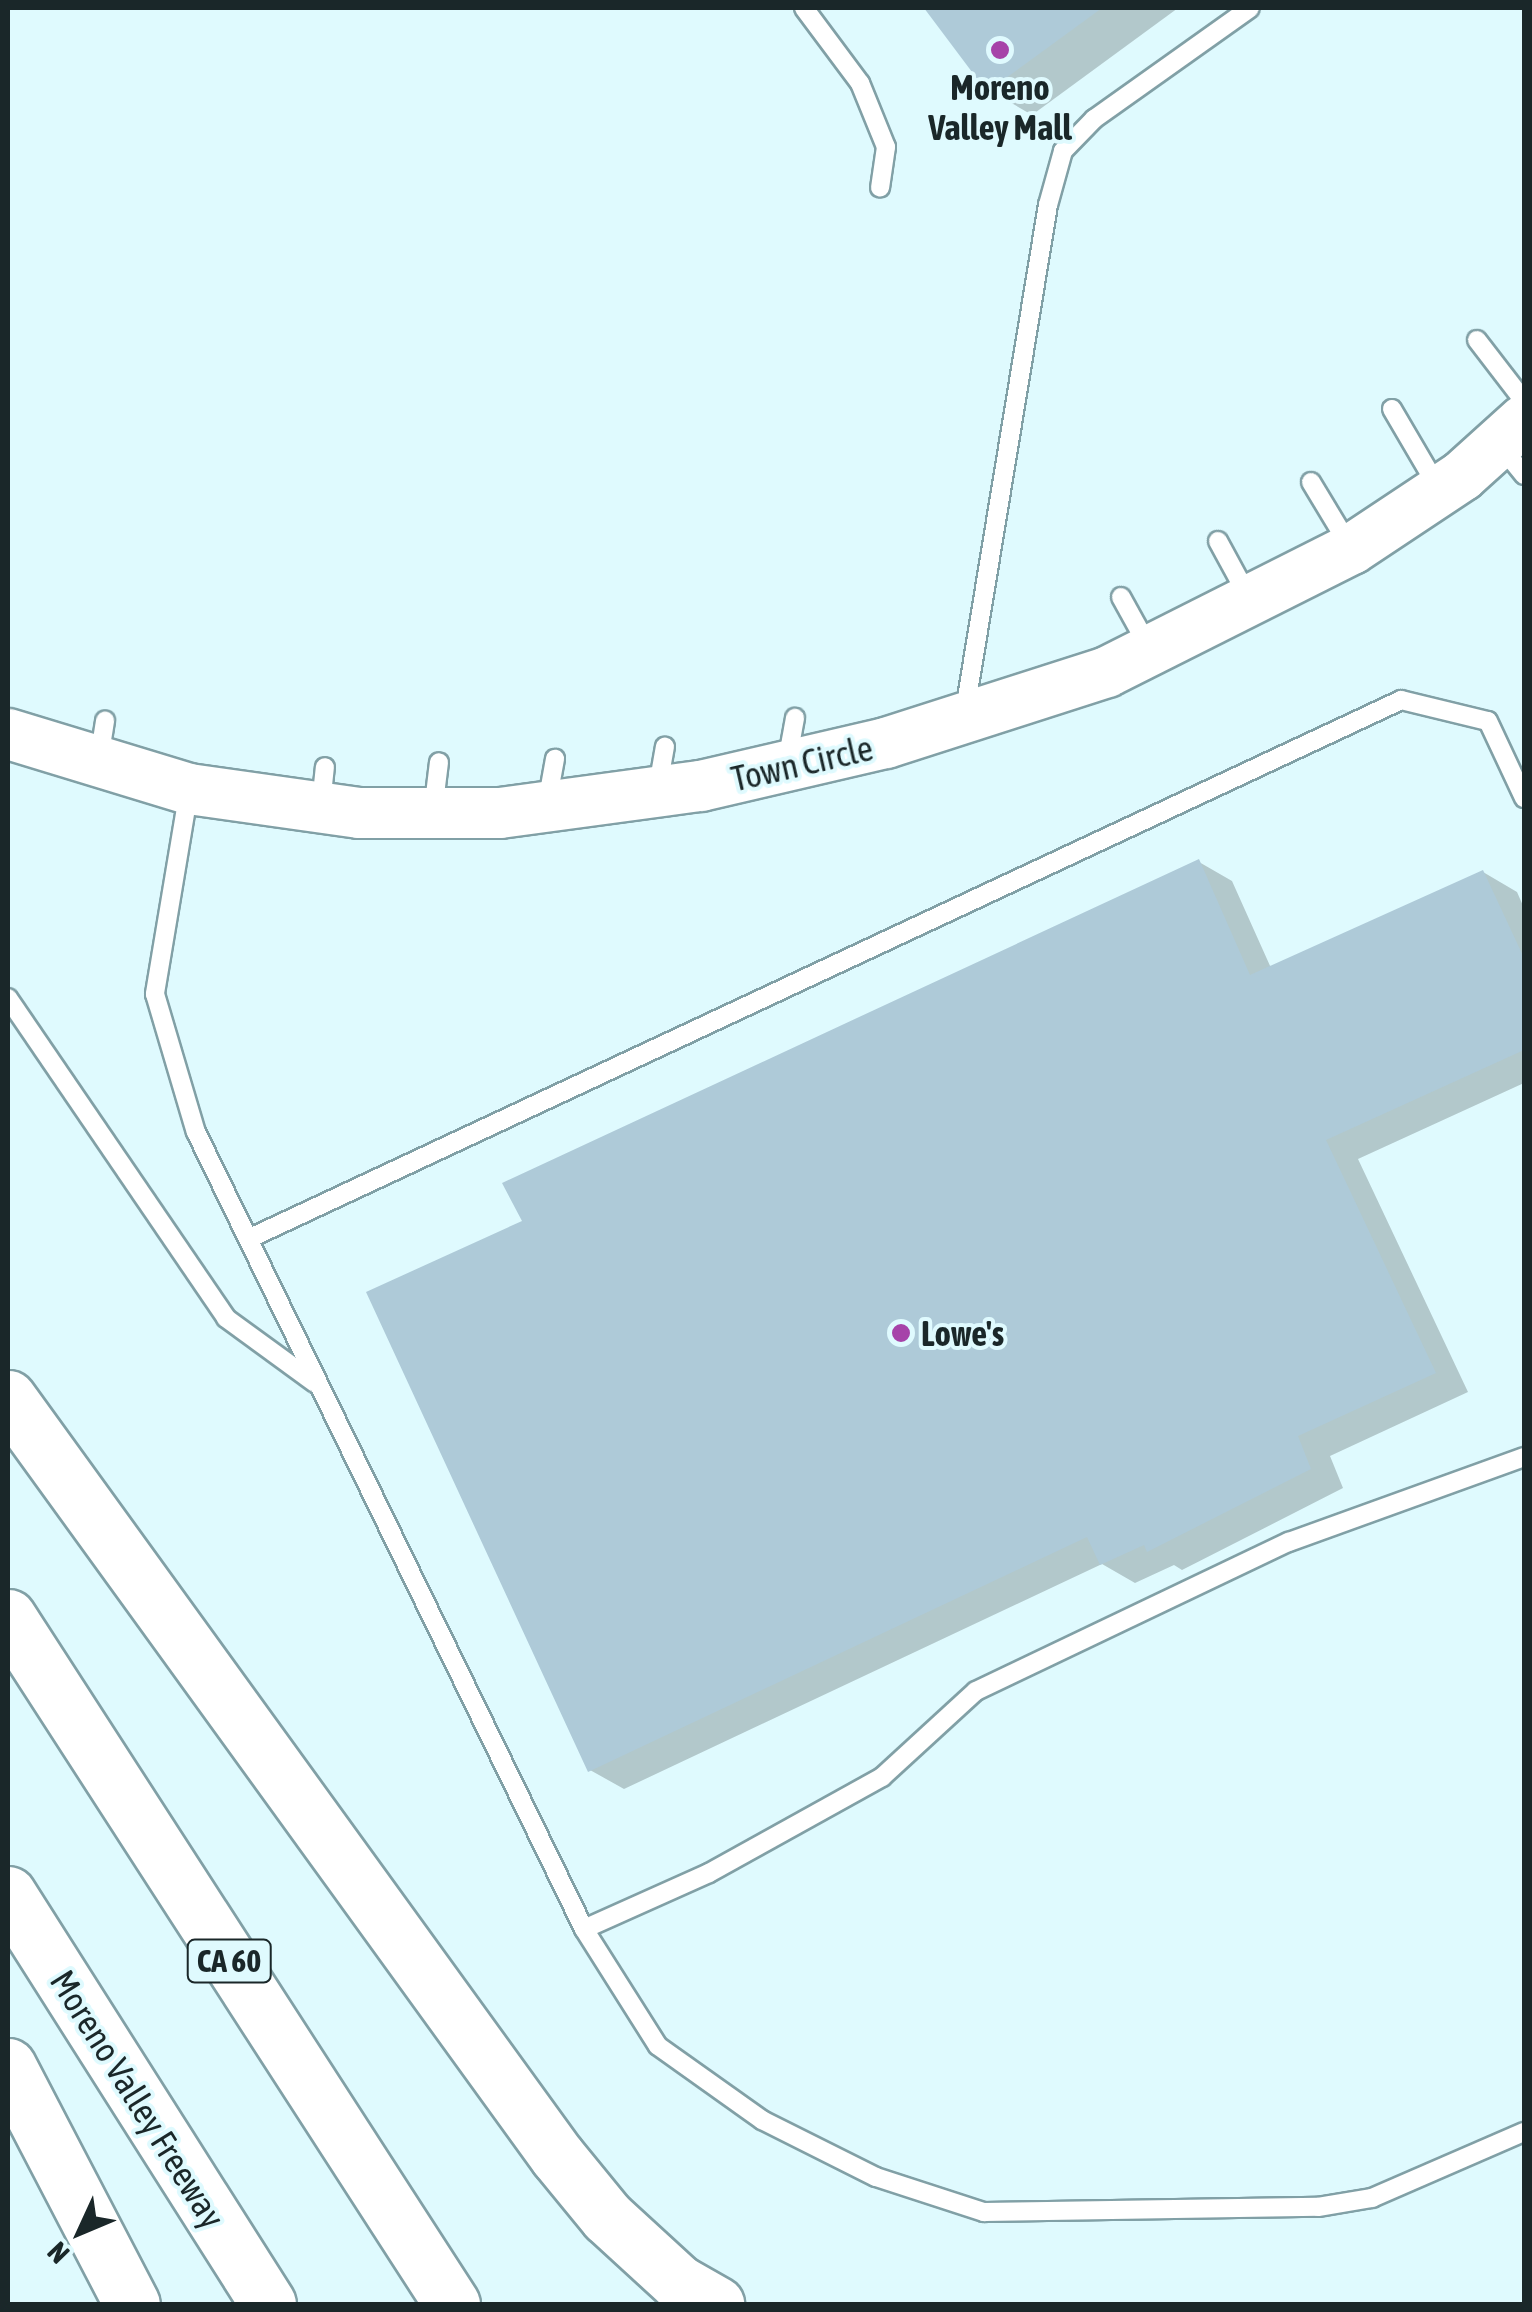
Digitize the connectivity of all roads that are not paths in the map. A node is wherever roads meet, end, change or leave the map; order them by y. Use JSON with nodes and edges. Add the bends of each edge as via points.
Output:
{"nodes":[{"id":1,"x":804,"y":8,"type":"edge"},
{"id":2,"x":1250,"y":8,"type":"edge"},
{"id":3,"x":880,"y":188,"type":"dead end"},
{"id":4,"x":1476,"y":340,"type":"dead end"},
{"id":5,"x":1524,"y":401,"type":"edge"},
{"id":6,"x":1392,"y":409,"type":"dead end"},
{"id":7,"x":1516,"y":446,"type":"edge"},
{"id":8,"x":1310,"y":482,"type":"dead end"},
{"id":9,"x":1439,"y":489,"type":"junction"},
{"id":10,"x":1218,"y":541,"type":"dead end"},
{"id":11,"x":1352,"y":550,"type":"junction"},
{"id":12,"x":1121,"y":597,"type":"dead end"},
{"id":13,"x":1250,"y":601,"type":"junction"},
{"id":14,"x":1150,"y":651,"type":"junction"},
{"id":15,"x":795,"y":718,"type":"dead end"},
{"id":16,"x":963,"y":718,"type":"junction"},
{"id":17,"x":8,"y":734,"type":"edge"},
{"id":18,"x":555,"y":759,"type":"dead end"},
{"id":19,"x":439,"y":762,"type":"dead end"},
{"id":20,"x":786,"y":767,"type":"junction"},
{"id":21,"x":189,"y":789,"type":"junction"},
{"id":22,"x":1524,"y":798,"type":"edge"},
{"id":23,"x":546,"y":808,"type":"junction"},
{"id":24,"x":432,"y":815,"type":"junction"},
{"id":25,"x":8,"y":998,"type":"edge"},
{"id":26,"x":248,"y":1239,"type":"junction"},
{"id":27,"x":320,"y":1386,"type":"junction"},
{"id":28,"x":8,"y":1398,"type":"edge"},
{"id":29,"x":1524,"y":1456,"type":"edge"},
{"id":30,"x":8,"y":1617,"type":"edge"},
{"id":31,"x":8,"y":1894,"type":"edge"},
{"id":32,"x":584,"y":1928,"type":"junction"},
{"id":33,"x":8,"y":2066,"type":"edge"},
{"id":34,"x":1524,"y":2132,"type":"edge"},
{"id":35,"x":132,"y":2304,"type":"edge"},
{"id":36,"x":268,"y":2304,"type":"edge"},
{"id":37,"x":452,"y":2304,"type":"edge"},
{"id":38,"x":716,"y":2304,"type":"edge"}],
"edges":[{"from":1,"to":3,"type":"lane","via":[[866,99],[886,147]]},
{"from":2,"to":16,"type":"lane","via":[[1094,119],[1063,151],[1048,205]]},
{"from":4,"to":5,"type":"lane"},
{"from":6,"to":9,"type":"lane"},
{"from":7,"to":9,"type":"street","name":"Town Circle"},
{"from":8,"to":11,"type":"lane"},
{"from":9,"to":11,"type":"street","name":"Town Circle"},
{"from":10,"to":13,"type":"lane"},
{"from":11,"to":13,"type":"street","name":"Town Circle"},
{"from":12,"to":14,"type":"lane"},
{"from":13,"to":14,"type":"street","name":"Town Circle"},
{"from":14,"to":16,"type":"street","name":"Town Circle","via":[[1108,672]]},
{"from":15,"to":20,"type":"lane"},
{"from":16,"to":20,"type":"street","name":"Town Circle"},
{"from":17,"to":21,"type":"street","name":"Town Circle","via":[[101,743]]},
{"from":18,"to":23,"type":"lane"},
{"from":19,"to":24,"type":"lane"},
{"from":20,"to":23,"type":"street","name":"Town Circle","via":[[661,770]]},
{"from":21,"to":24,"type":"street","name":"Town Circle","via":[[323,789]]},
{"from":21,"to":26,"type":"lane","via":[[155,994],[196,1132]]},
{"from":22,"to":26,"type":"lane","via":[[1488,721],[1400,700]]},
{"from":23,"to":24,"type":"street","name":"Town Circle"},
{"from":25,"to":27,"type":"lane","via":[[226,1318]]},
{"from":26,"to":27,"type":"lane"},
{"from":27,"to":32,"type":"lane"},
{"from":28,"to":38,"type":"highway","via":[[557,2156],[607,2217],[679,2283]]},
{"from":29,"to":32,"type":"lane","via":[[1290,1542],[976,1691],[882,1777],[709,1873]]},
{"from":30,"to":37,"type":"highway","number":"CA 60"},
{"from":31,"to":36,"type":"highway","name":"Moreno Valley Freeway"},
{"from":32,"to":34,"type":"lane","via":[[658,2046],[762,2120],[876,2177],[984,2212],[1318,2207],[1372,2198]]},
{"from":33,"to":35,"type":"highway"}]}
